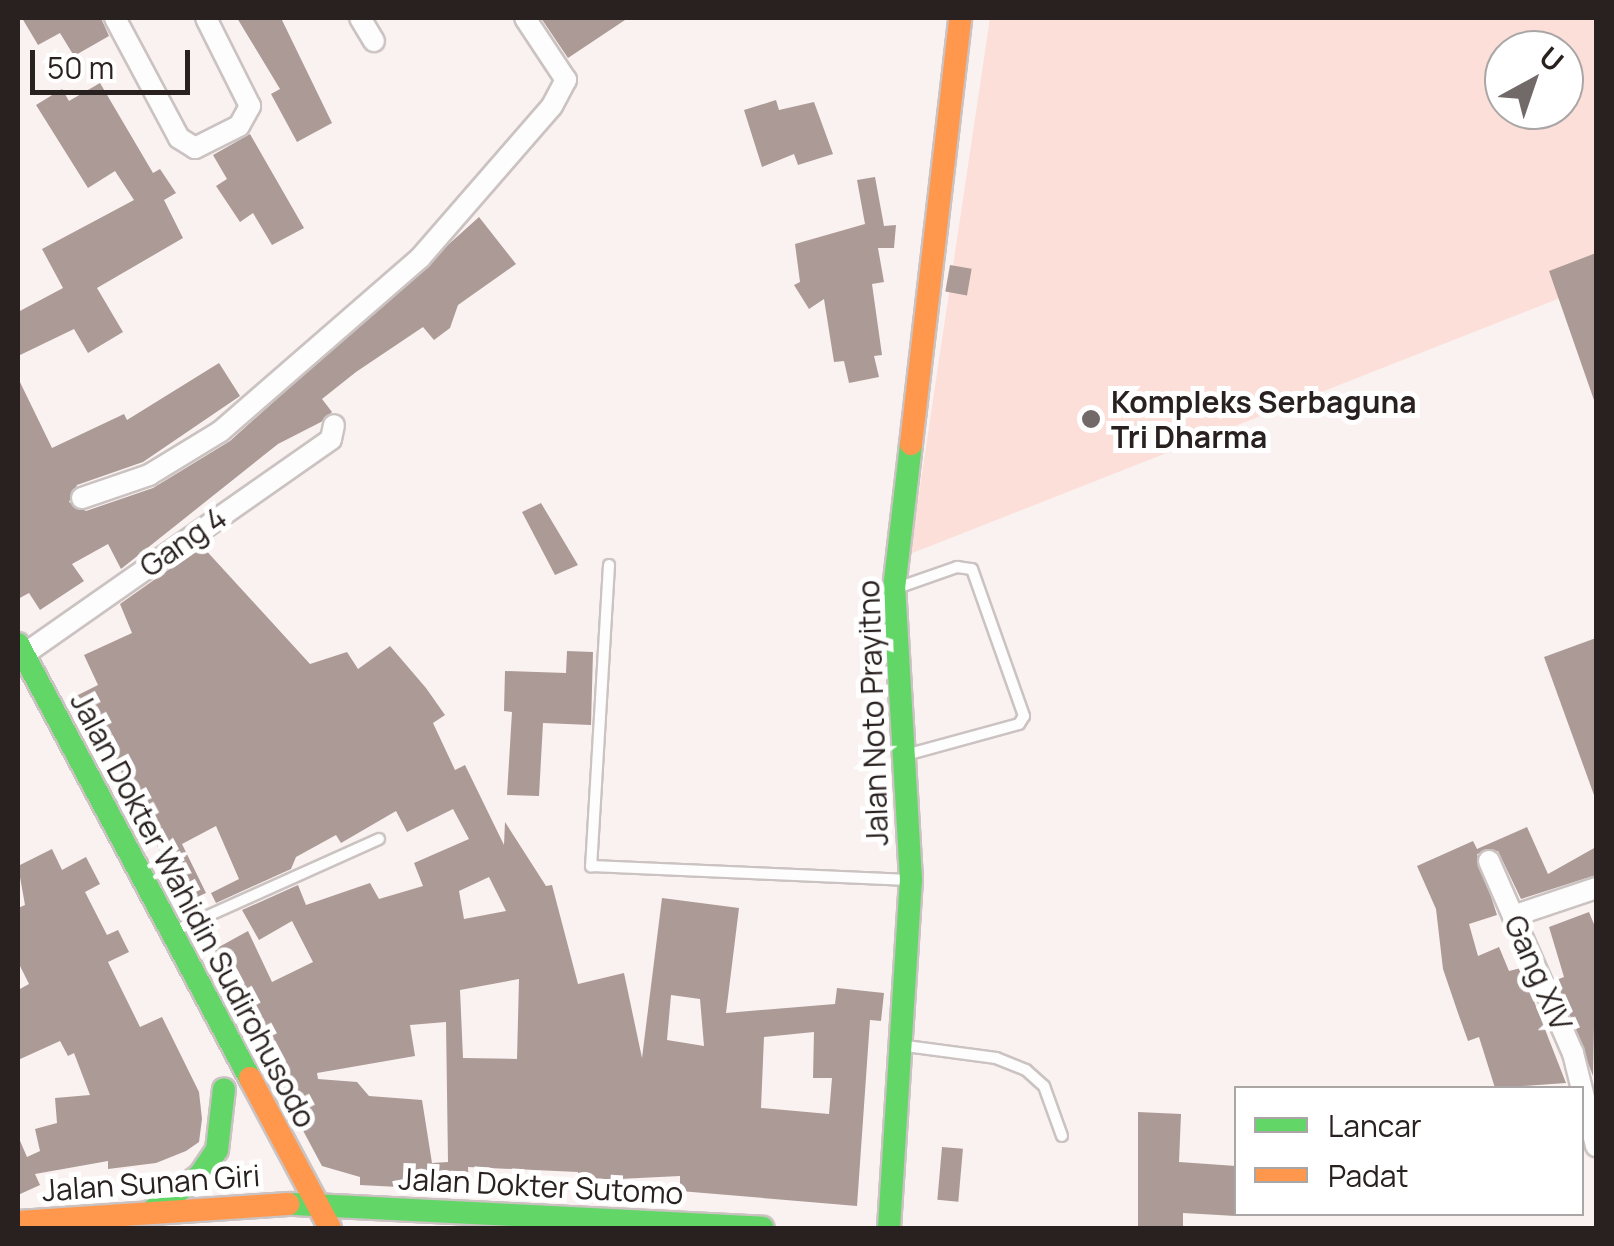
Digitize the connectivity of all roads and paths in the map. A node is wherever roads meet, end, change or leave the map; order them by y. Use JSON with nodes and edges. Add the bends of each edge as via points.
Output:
{"nodes":[{"id":1,"x":115,"y":18,"type":"edge"},
{"id":2,"x":206,"y":18,"type":"edge"},
{"id":3,"x":360,"y":18,"type":"edge"},
{"id":4,"x":525,"y":18,"type":"edge"},
{"id":5,"x":960,"y":18,"type":"edge"},
{"id":6,"x":374,"y":41,"type":"dead end"},
{"id":7,"x":334,"y":425,"type":"dead end"},
{"id":8,"x":82,"y":498,"type":"dead end"},
{"id":9,"x":609,"y":565,"type":"dead end"},
{"id":10,"x":894,"y":589,"type":"junction"},
{"id":11,"x":20,"y":649,"type":"edge"},
{"id":12,"x":900,"y":756,"type":"junction"},
{"id":13,"x":380,"y":839,"type":"dead end"},
{"id":14,"x":1488,"y":860,"type":"dead end"},
{"id":15,"x":911,"y":880,"type":"junction"},
{"id":16,"x":1596,"y":888,"type":"edge"},
{"id":17,"x":1513,"y":916,"type":"junction"},
{"id":18,"x":171,"y":933,"type":"junction"},
{"id":19,"x":900,"y":1046,"type":"junction"},
{"id":20,"x":1581,"y":1086,"type":"edge"},
{"id":21,"x":1584,"y":1097,"type":"edge"},
{"id":22,"x":242,"y":1122,"type":"dead end"},
{"id":23,"x":1062,"y":1136,"type":"dead end"},
{"id":24,"x":1596,"y":1146,"type":"edge"},
{"id":25,"x":270,"y":1172,"type":"dead end"},
{"id":26,"x":288,"y":1204,"type":"junction"},
{"id":27,"x":316,"y":1204,"type":"junction"},
{"id":28,"x":154,"y":1209,"type":"junction"},
{"id":29,"x":106,"y":1221,"type":"edge"},
{"id":30,"x":18,"y":1222,"type":"edge"},
{"id":31,"x":301,"y":1228,"type":"edge"},
{"id":32,"x":330,"y":1228,"type":"edge"},
{"id":33,"x":762,"y":1228,"type":"edge"},
{"id":34,"x":889,"y":1228,"type":"edge"}],
"edges":[{"from":1,"to":2,"type":"street","via":[[179,138],[195,148],[239,126],[250,106]]},
{"from":3,"to":6,"type":"street"},
{"from":4,"to":8,"type":"street","via":[[566,80],[552,106],[420,258],[221,430],[149,474]]},
{"from":5,"to":10,"type":"main road","name":"Jalan Noto Prayitno"},
{"from":7,"to":11,"type":"street","name":"Gang 4","via":[[331,439]]},
{"from":9,"to":15,"type":"lane","via":[[590,866]]},
{"from":10,"to":12,"type":"main road","name":"Jalan Noto Prayitno"},
{"from":10,"to":12,"type":"lane","via":[[958,567],[972,569],[1024,716],[1019,724]]},
{"from":11,"to":18,"type":"main road","name":"Jalan Dokter Wahidin Sudirohusodo"},
{"from":12,"to":15,"type":"main road","name":"Jalan Noto Prayitno"},
{"from":13,"to":18,"type":"lane"},
{"from":14,"to":17,"type":"street","name":"Gang XIV"},
{"from":15,"to":19,"type":"main road","name":"Jalan Noto Prayitno"},
{"from":16,"to":17,"type":"street"},
{"from":17,"to":20,"type":"street","name":"Gang XIV"},
{"from":18,"to":27,"type":"main road","name":"Jalan Dokter Wahidin Sudirohusodo"},
{"from":19,"to":23,"type":"lane","via":[[996,1058],[1026,1070],[1044,1086]]},
{"from":19,"to":34,"type":"main road","name":"Jalan Noto Prayitno"},
{"from":21,"to":24,"type":"street","name":"Gang XIV"},
{"from":22,"to":28,"type":"main road","name":"Jalan Dokter Wahidin Sudirohusodo","via":[[220,1080],[217,1150],[200,1175]]},
{"from":25,"to":26,"type":"main road","name":"Jalan Dokter Wahidin Sudirohusodo"},
{"from":26,"to":27,"type":"main road","name":"Jalan Sunan Giri"},
{"from":26,"to":28,"type":"main road","name":"Jalan Sunan Giri"},
{"from":26,"to":31,"type":"main road","name":"Jalan Dokter Wahidin Sudirohusodo"},
{"from":27,"to":32,"type":"main road","name":"Jalan Dokter Wahidin Sudirohusodo"},
{"from":27,"to":33,"type":"main road","name":"Jalan Dokter Sutomo"},
{"from":28,"to":29,"type":"main road","name":"Jalan Sunan Giri"},
{"from":29,"to":30,"type":"main road","name":"Jalan Sunan Giri"}]}
